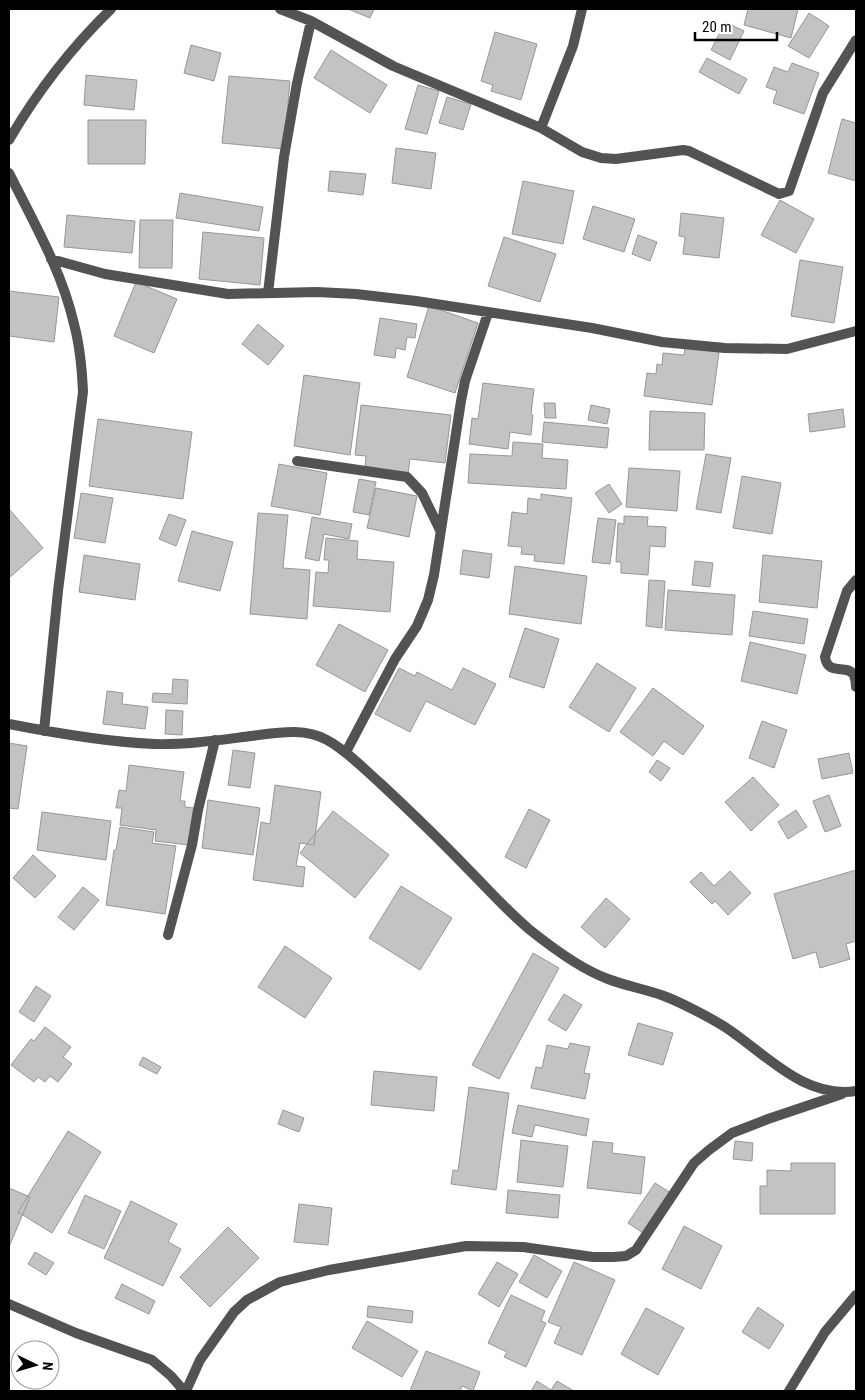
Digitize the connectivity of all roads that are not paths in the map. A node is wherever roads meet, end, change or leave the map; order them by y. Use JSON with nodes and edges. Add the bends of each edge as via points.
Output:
{"nodes":[{"id":1,"x":111,"y":9,"type":"edge"},
{"id":2,"x":280,"y":9,"type":"edge"},
{"id":3,"x":582,"y":9,"type":"edge"},
{"id":4,"x":312,"y":21,"type":"junction"},
{"id":5,"x":856,"y":40,"type":"edge"},
{"id":6,"x":541,"y":128,"type":"junction"},
{"id":7,"x":9,"y":140,"type":"edge"},
{"id":8,"x":9,"y":173,"type":"edge"},
{"id":9,"x":51,"y":259,"type":"junction"},
{"id":10,"x":268,"y":293,"type":"junction"},
{"id":11,"x":488,"y":313,"type":"junction"},
{"id":12,"x":856,"y":331,"type":"edge"},
{"id":13,"x":297,"y":461,"type":"dead end"},
{"id":14,"x":440,"y":531,"type":"junction"},
{"id":15,"x":856,"y":580,"type":"edge"},
{"id":16,"x":856,"y":687,"type":"edge"},
{"id":17,"x":9,"y":724,"type":"edge"},
{"id":18,"x":44,"y":731,"type":"junction"},
{"id":19,"x":215,"y":740,"type":"junction"},
{"id":20,"x":346,"y":752,"type":"junction"},
{"id":21,"x":168,"y":935,"type":"dead end"},
{"id":22,"x":856,"y":1091,"type":"edge"},
{"id":23,"x":845,"y":1093,"type":"junction"},
{"id":24,"x":856,"y":1295,"type":"edge"},
{"id":25,"x":9,"y":1304,"type":"edge"},
{"id":26,"x":185,"y":1391,"type":"edge"},
{"id":27,"x":789,"y":1391,"type":"edge"}],
"edges":[{"from":1,"to":7,"type":"street","via":[[81,40],[38,94]]},
{"from":2,"to":4,"type":"street"},
{"from":3,"to":6,"type":"street","via":[[572,46]]},
{"from":4,"to":6,"type":"street","via":[[394,66]]},
{"from":4,"to":10,"type":"street","via":[[284,157]]},
{"from":5,"to":6,"type":"street","via":[[823,93],[789,191],[779,194],[689,152],[677,150],[616,159],[601,158],[582,152]]},
{"from":8,"to":9,"type":"street"},
{"from":9,"to":10,"type":"street","via":[[105,274],[163,284],[228,294]]},
{"from":9,"to":18,"type":"street","via":[[74,323],[82,365],[83,392]]},
{"from":10,"to":11,"type":"street","via":[[356,294]]},
{"from":11,"to":12,"type":"street","via":[[662,342],[725,348],[787,349]]},
{"from":11,"to":14,"type":"street","via":[[465,381]]},
{"from":13,"to":14,"type":"street","via":[[407,478],[422,492]]},
{"from":14,"to":20,"type":"street","via":[[428,600],[417,626],[395,659]]},
{"from":15,"to":16,"type":"street","via":[[847,591],[825,657],[831,668],[850,671]]},
{"from":17,"to":18,"type":"street"},
{"from":18,"to":19,"type":"street","via":[[154,744]]},
{"from":19,"to":20,"type":"street","via":[[300,732],[325,739]]},
{"from":19,"to":21,"type":"street"},
{"from":20,"to":23,"type":"street","via":[[413,814],[500,904],[564,955],[606,979],[665,996],[724,1026],[802,1082]]},
{"from":22,"to":23,"type":"street"},
{"from":23,"to":26,"type":"street","via":[[732,1133],[709,1150],[694,1163],[636,1250],[626,1256],[593,1257],[522,1247],[466,1246],[280,1282],[247,1300],[234,1312],[200,1360]]},
{"from":24,"to":27,"type":"street","via":[[825,1332]]},
{"from":25,"to":26,"type":"street","via":[[76,1333],[152,1360]]}]}
